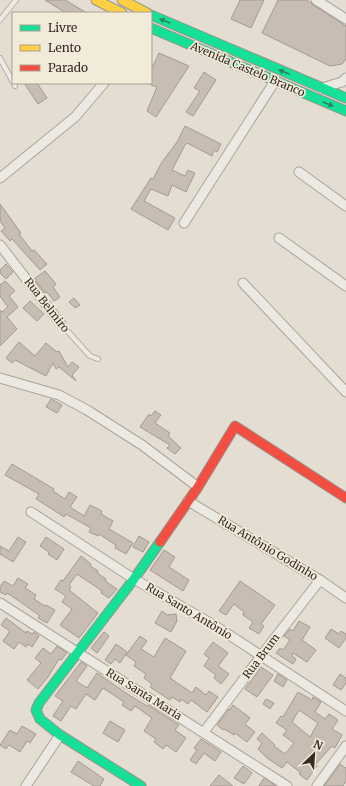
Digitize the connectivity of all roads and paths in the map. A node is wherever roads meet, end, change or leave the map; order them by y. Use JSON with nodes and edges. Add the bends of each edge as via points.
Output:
{"nodes":[{"id":1,"x":16,"y":0,"type":"edge"},
{"id":2,"x":96,"y":0,"type":"edge"},
{"id":3,"x":122,"y":0,"type":"edge"},
{"id":4,"x":316,"y":0,"type":"edge"},
{"id":5,"x":120,"y":12,"type":"edge"},
{"id":6,"x":145,"y":12,"type":"edge"},
{"id":7,"x":152,"y":15,"type":"edge"},
{"id":8,"x":346,"y":19,"type":"edge"},
{"id":9,"x":0,"y":20,"type":"edge"},
{"id":10,"x":152,"y":28,"type":"edge"},
{"id":11,"x":0,"y":58,"type":"edge"},
{"id":12,"x":346,"y":78,"type":"edge"},
{"id":13,"x":12,"y":80,"type":"edge"},
{"id":14,"x":275,"y":81,"type":"junction"},
{"id":15,"x":103,"y":84,"type":"edge"},
{"id":16,"x":322,"y":88,"type":"junction"},
{"id":17,"x":346,"y":98,"type":"edge"},
{"id":18,"x":346,"y":111,"type":"edge"},
{"id":19,"x":299,"y":172,"type":"dead end"},
{"id":20,"x":0,"y":178,"type":"edge"},
{"id":21,"x":346,"y":206,"type":"edge"},
{"id":22,"x":184,"y":223,"type":"dead end"},
{"id":23,"x":279,"y":238,"type":"dead end"},
{"id":24,"x":0,"y":244,"type":"edge"},
{"id":25,"x":243,"y":283,"type":"dead end"},
{"id":26,"x":346,"y":286,"type":"edge"},
{"id":27,"x":61,"y":324,"type":"joint"},
{"id":28,"x":98,"y":359,"type":"dead end"},
{"id":29,"x":0,"y":378,"type":"edge"},
{"id":30,"x":346,"y":392,"type":"edge"},
{"id":31,"x":198,"y":487,"type":"junction"},
{"id":32,"x":346,"y":498,"type":"edge"},
{"id":33,"x":188,"y":501,"type":"junction"},
{"id":34,"x":31,"y":512,"type":"dead end"},
{"id":35,"x":134,"y":579,"type":"junction"},
{"id":36,"x":320,"y":580,"type":"junction"},
{"id":37,"x":346,"y":598,"type":"edge"},
{"id":38,"x":0,"y":604,"type":"edge"},
{"id":39,"x":77,"y":652,"type":"junction"},
{"id":40,"x":261,"y":656,"type":"junction"},
{"id":41,"x":346,"y":711,"type":"edge"},
{"id":42,"x":204,"y":732,"type":"junction"},
{"id":43,"x":60,"y":735,"type":"junction"},
{"id":44,"x":346,"y":746,"type":"edge"},
{"id":45,"x":26,"y":786,"type":"edge"},
{"id":46,"x":140,"y":786,"type":"edge"},
{"id":47,"x":288,"y":786,"type":"edge"},
{"id":48,"x":317,"y":786,"type":"edge"}],
"edges":[{"from":1,"to":9,"type":"lane"},
{"from":2,"to":5,"type":"street"},
{"from":3,"to":6,"type":"street"},
{"from":4,"to":8,"type":"street"},
{"from":16,"to":7,"type":"street","name":"Avenida Castelo Branco","one_way":true},
{"from":10,"to":14,"type":"street","name":"Avenida Castelo Branco"},
{"from":11,"to":13,"type":"lane"},
{"from":12,"to":16,"type":"street","via":[[342,82]]},
{"from":14,"to":18,"type":"street","name":"Avenida Castelo Branco","one_way":true},
{"from":14,"to":22,"type":"street"},
{"from":15,"to":20,"type":"street","via":[[75,116]]},
{"from":16,"to":17,"type":"street","name":"Avenida Castelo Branco"},
{"from":19,"to":21,"type":"street"},
{"from":23,"to":26,"type":"street"},
{"from":24,"to":27,"type":"street","name":"Rua Belmiro"},
{"from":25,"to":30,"type":"street"},
{"from":27,"to":28,"type":"lane","name":"Rua Belmiro","via":[[90,356]]},
{"from":29,"to":31,"type":"street","via":[[59,395],[87,410],[142,445]]},
{"from":31,"to":32,"type":"street","via":[[235,426]]},
{"from":31,"to":33,"type":"street"},
{"from":33,"to":35,"type":"street"},
{"from":33,"to":36,"type":"street","name":"Rua Antônio Godinho"},
{"from":34,"to":35,"type":"street","name":"Rua Santo Antônio"},
{"from":35,"to":39,"type":"street"},
{"from":35,"to":40,"type":"street","name":"Rua Santo Antônio","via":[[218,627]]},
{"from":36,"to":37,"type":"street","name":"Rua Antônio Godinho"},
{"from":36,"to":40,"type":"street","name":"Rua Brum"},
{"from":38,"to":39,"type":"street","name":"Rua Santa Maria"},
{"from":39,"to":42,"type":"street","name":"Rua Santa Maria"},
{"from":39,"to":43,"type":"street","via":[[39,702],[36,710],[40,719]]},
{"from":40,"to":41,"type":"street","name":"Rua Santo Antônio"},
{"from":40,"to":42,"type":"street","name":"Rua Brum"},
{"from":42,"to":47,"type":"street","name":"Rua Santa Maria"},
{"from":43,"to":45,"type":"street"},
{"from":43,"to":46,"type":"street"},
{"from":44,"to":48,"type":"street"}]}
